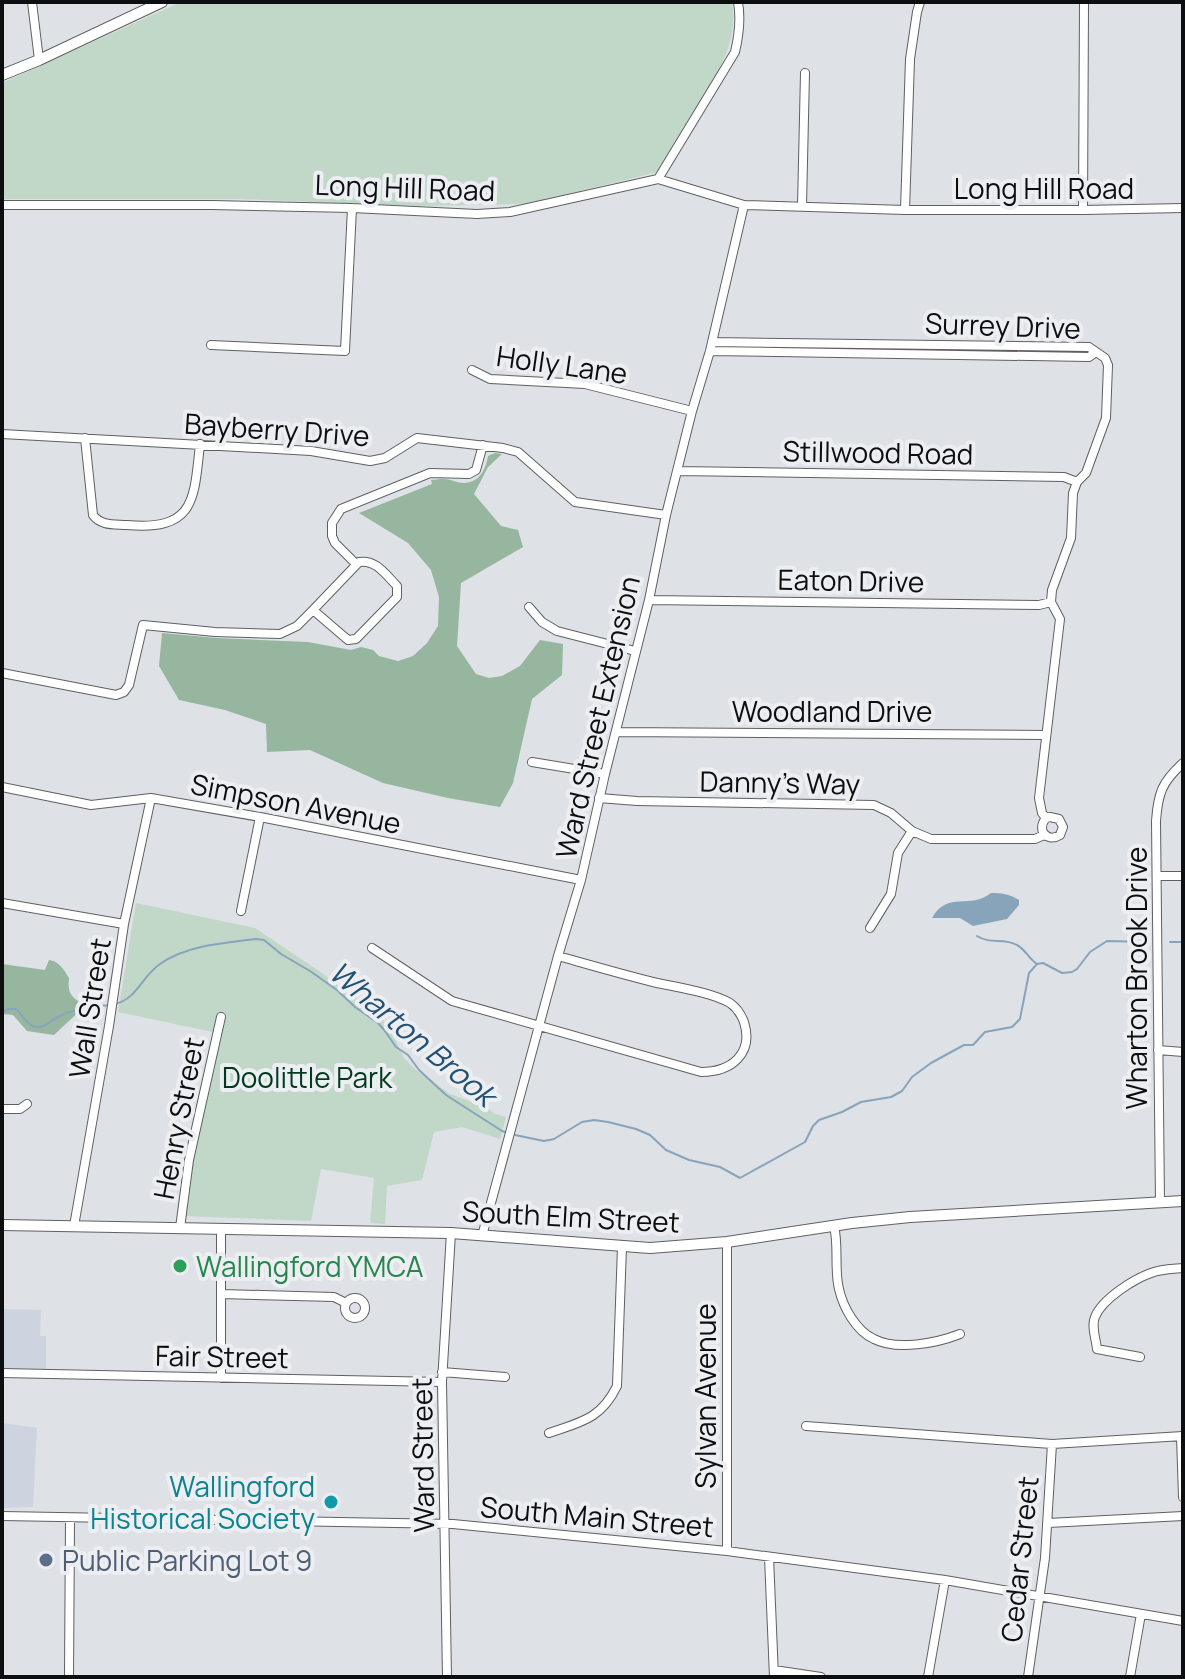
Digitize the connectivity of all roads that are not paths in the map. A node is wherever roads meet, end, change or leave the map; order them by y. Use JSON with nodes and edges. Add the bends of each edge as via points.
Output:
{"nodes":[{"id":1,"x":32,"y":2,"type":"edge"},
{"id":2,"x":162,"y":2,"type":"edge"},
{"id":3,"x":738,"y":2,"type":"edge"},
{"id":4,"x":920,"y":2,"type":"edge"},
{"id":5,"x":1084,"y":2,"type":"edge"},
{"id":6,"x":39,"y":60,"type":"junction"},
{"id":7,"x":805,"y":73,"type":"dead end"},
{"id":8,"x":2,"y":75,"type":"edge"},
{"id":9,"x":658,"y":179,"type":"junction"},
{"id":10,"x":2,"y":205,"type":"edge"},
{"id":11,"x":744,"y":205,"type":"junction"},
{"id":12,"x":802,"y":206,"type":"junction"},
{"id":13,"x":352,"y":208,"type":"junction"},
{"id":14,"x":1183,"y":208,"type":"edge"},
{"id":15,"x":905,"y":210,"type":"junction"},
{"id":16,"x":1083,"y":210,"type":"junction"},
{"id":17,"x":211,"y":345,"type":"dead end"},
{"id":18,"x":711,"y":346,"type":"junction"},
{"id":19,"x":472,"y":370,"type":"dead end"},
{"id":20,"x":692,"y":411,"type":"junction"},
{"id":21,"x":2,"y":434,"type":"edge"},
{"id":22,"x":85,"y":438,"type":"junction"},
{"id":23,"x":200,"y":444,"type":"junction"},
{"id":24,"x":483,"y":445,"type":"junction"},
{"id":25,"x":678,"y":471,"type":"junction"},
{"id":26,"x":1077,"y":482,"type":"junction"},
{"id":27,"x":666,"y":515,"type":"junction"},
{"id":28,"x":356,"y":564,"type":"junction"},
{"id":29,"x":649,"y":600,"type":"junction"},
{"id":30,"x":1051,"y":602,"type":"junction"},
{"id":31,"x":529,"y":607,"type":"dead end"},
{"id":32,"x":313,"y":610,"type":"junction"},
{"id":33,"x":635,"y":651,"type":"junction"},
{"id":34,"x":2,"y":673,"type":"edge"},
{"id":35,"x":617,"y":732,"type":"junction"},
{"id":36,"x":1046,"y":735,"type":"junction"},
{"id":37,"x":532,"y":762,"type":"dead end"},
{"id":38,"x":1183,"y":763,"type":"edge"},
{"id":39,"x":605,"y":774,"type":"junction"},
{"id":40,"x":2,"y":787,"type":"edge"},
{"id":41,"x":151,"y":798,"type":"junction"},
{"id":42,"x":599,"y":798,"type":"junction"},
{"id":43,"x":260,"y":817,"type":"junction"},
{"id":44,"x":1046,"y":818,"type":"junction"},
{"id":45,"x":912,"y":831,"type":"junction"},
{"id":46,"x":1044,"y":835,"type":"junction"},
{"id":47,"x":1158,"y":876,"type":"junction"},
{"id":48,"x":1183,"y":876,"type":"edge"},
{"id":49,"x":581,"y":880,"type":"junction"},
{"id":50,"x":2,"y":903,"type":"edge"},
{"id":51,"x":241,"y":911,"type":"dead end"},
{"id":52,"x":124,"y":924,"type":"junction"},
{"id":53,"x":870,"y":928,"type":"dead end"},
{"id":54,"x":372,"y":948,"type":"dead end"},
{"id":55,"x":558,"y":956,"type":"junction"},
{"id":56,"x":221,"y":1017,"type":"dead end"},
{"id":57,"x":540,"y":1026,"type":"junction"},
{"id":58,"x":1158,"y":1050,"type":"junction"},
{"id":59,"x":1183,"y":1052,"type":"edge"},
{"id":60,"x":27,"y":1104,"type":"dead end"},
{"id":61,"x":2,"y":1109,"type":"edge"},
{"id":62,"x":1183,"y":1201,"type":"edge"},
{"id":63,"x":1160,"y":1202,"type":"junction"},
{"id":64,"x":2,"y":1225,"type":"edge"},
{"id":65,"x":74,"y":1226,"type":"junction"},
{"id":66,"x":834,"y":1226,"type":"junction"},
{"id":67,"x":180,"y":1228,"type":"junction"},
{"id":68,"x":221,"y":1229,"type":"junction"},
{"id":69,"x":451,"y":1233,"type":"junction"},
{"id":70,"x":482,"y":1236,"type":"junction"},
{"id":71,"x":727,"y":1242,"type":"junction"},
{"id":72,"x":622,"y":1247,"type":"junction"},
{"id":73,"x":1183,"y":1268,"type":"edge"},
{"id":74,"x":221,"y":1294,"type":"junction"},
{"id":75,"x":346,"y":1303,"type":"dead end"},
{"id":76,"x":960,"y":1334,"type":"dead end"},
{"id":77,"x":1140,"y":1357,"type":"dead end"},
{"id":78,"x":2,"y":1373,"type":"edge"},
{"id":79,"x":442,"y":1377,"type":"junction"},
{"id":80,"x":505,"y":1377,"type":"dead end"},
{"id":81,"x":221,"y":1378,"type":"junction"},
{"id":82,"x":806,"y":1426,"type":"dead end"},
{"id":83,"x":549,"y":1433,"type":"dead end"},
{"id":84,"x":1182,"y":1436,"type":"edge"},
{"id":85,"x":1052,"y":1444,"type":"junction"},
{"id":86,"x":1183,"y":1497,"type":"edge"},
{"id":87,"x":2,"y":1516,"type":"edge"},
{"id":88,"x":1183,"y":1516,"type":"edge"},
{"id":89,"x":70,"y":1519,"type":"junction"},
{"id":90,"x":1048,"y":1523,"type":"junction"},
{"id":91,"x":445,"y":1524,"type":"junction"},
{"id":92,"x":727,"y":1551,"type":"junction"},
{"id":93,"x":769,"y":1557,"type":"junction"},
{"id":94,"x":945,"y":1580,"type":"junction"},
{"id":95,"x":1040,"y":1597,"type":"junction"},
{"id":96,"x":1141,"y":1614,"type":"junction"},
{"id":97,"x":1183,"y":1621,"type":"edge"},
{"id":98,"x":774,"y":1674,"type":"edge"},
{"id":99,"x":69,"y":1677,"type":"edge"},
{"id":100,"x":447,"y":1677,"type":"edge"},
{"id":101,"x":821,"y":1677,"type":"edge"},
{"id":102,"x":928,"y":1677,"type":"edge"},
{"id":103,"x":1028,"y":1677,"type":"edge"},
{"id":104,"x":1130,"y":1677,"type":"edge"}],
"edges":[{"from":1,"to":6,"type":"street"},
{"from":2,"to":6,"type":"main road"},
{"from":3,"to":9,"type":"street","via":[[735,52]]},
{"from":4,"to":15,"type":"street","via":[[910,59]]},
{"from":5,"to":16,"type":"street"},
{"from":6,"to":8,"type":"main road"},
{"from":7,"to":12,"type":"street"},
{"from":9,"to":11,"type":"street","name":"Long Hill Road"},
{"from":9,"to":13,"type":"street","name":"Long Hill Road","via":[[510,212]]},
{"from":10,"to":13,"type":"street","name":"Long Hill Road"},
{"from":11,"to":12,"type":"street","name":"Long Hill Road"},
{"from":11,"to":18,"type":"street","name":"Ward Street Extension"},
{"from":12,"to":15,"type":"street","name":"Long Hill Road"},
{"from":13,"to":17,"type":"street","via":[[345,351]]},
{"from":14,"to":16,"type":"street","name":"Long Hill Road"},
{"from":15,"to":16,"type":"street","name":"Long Hill Road"},
{"from":18,"to":20,"type":"street","name":"Ward Street Extension"},
{"from":18,"to":26,"type":"street","name":"Surrey Drive","via":[[1089,357],[1096,352],[1108,365],[1106,418],[1086,473]]},
{"from":19,"to":20,"type":"street","name":"Holly Lane","via":[[490,379],[585,384]]},
{"from":20,"to":25,"type":"street","name":"Ward Street Extension"},
{"from":21,"to":22,"type":"street","name":"Bayberry Drive"},
{"from":22,"to":23,"type":"street","name":"Bayberry Drive"},
{"from":22,"to":23,"type":"street","via":[[93,515],[100,522],[142,526],[166,523],[189,504]]},
{"from":23,"to":24,"type":"street","name":"Bayberry Drive","via":[[311,451],[370,461],[417,438]]},
{"from":24,"to":27,"type":"street","name":"Bayberry Drive","via":[[518,452],[575,502]]},
{"from":24,"to":28,"type":"street","via":[[476,470],[469,474],[430,473],[341,509],[332,523],[332,536]]},
{"from":25,"to":26,"type":"street","name":"Stillwood Road","via":[[1064,477]]},
{"from":25,"to":27,"type":"street","name":"Ward Street Extension"},
{"from":26,"to":30,"type":"street","via":[[1071,538]]},
{"from":27,"to":29,"type":"street","name":"Ward Street Extension"},
{"from":28,"to":32,"type":"street"},
{"from":28,"to":32,"type":"street","via":[[375,564],[397,586],[397,597],[356,639],[348,640]]},
{"from":29,"to":30,"type":"street","name":"Eaton Drive"},
{"from":29,"to":33,"type":"street","name":"Ward Street Extension"},
{"from":30,"to":36,"type":"street","via":[[1060,619]]},
{"from":31,"to":33,"type":"street","via":[[557,631]]},
{"from":32,"to":34,"type":"street","via":[[280,634],[143,625],[129,685],[116,695]]},
{"from":33,"to":35,"type":"street","name":"Ward Street Extension"},
{"from":35,"to":36,"type":"street","name":"Woodland Drive"},
{"from":35,"to":39,"type":"street","name":"Ward Street Extension"},
{"from":36,"to":44,"type":"street","via":[[1039,798]]},
{"from":37,"to":39,"type":"street"},
{"from":38,"to":47,"type":"street","name":"Wharton Brook Drive","via":[[1170,774],[1158,801]]},
{"from":39,"to":42,"type":"street","name":"Ward Street Extension"},
{"from":40,"to":41,"type":"street","name":"Simpson Avenue","via":[[91,805]]},
{"from":41,"to":43,"type":"street","name":"Simpson Avenue"},
{"from":41,"to":52,"type":"street","name":"Wall Street"},
{"from":42,"to":45,"type":"street","name":"Danny's Way","via":[[874,805]]},
{"from":42,"to":49,"type":"street","name":"Ward Street Extension"},
{"from":43,"to":49,"type":"street","name":"Simpson Avenue"},
{"from":43,"to":51,"type":"street"},
{"from":44,"to":46,"type":"street"},
{"from":44,"to":46,"type":"street","via":[[1059,819],[1063,827],[1056,838]]},
{"from":45,"to":46,"type":"street","name":"Danny's Way","via":[[931,839]]},
{"from":45,"to":53,"type":"street","via":[[898,853],[891,894]]},
{"from":47,"to":48,"type":"street"},
{"from":47,"to":58,"type":"street","name":"Wharton Brook Drive"},
{"from":49,"to":55,"type":"street","name":"Ward Street Extension"},
{"from":50,"to":52,"type":"street"},
{"from":52,"to":65,"type":"street","name":"Wall Street"},
{"from":54,"to":57,"type":"street","via":[[452,1001]]},
{"from":55,"to":57,"type":"street","name":"Ward Street Extension"},
{"from":55,"to":57,"type":"street","via":[[722,999],[740,1012],[747,1041],[731,1065],[701,1072]]},
{"from":56,"to":67,"type":"street","name":"Henry Street","via":[[189,1160]]},
{"from":57,"to":70,"type":"street","name":"Ward Street Extension"},
{"from":58,"to":59,"type":"street"},
{"from":58,"to":63,"type":"street","name":"Wharton Brook Drive"},
{"from":60,"to":61,"type":"street"},
{"from":62,"to":63,"type":"main road","name":"South Elm Street"},
{"from":63,"to":66,"type":"main road","name":"South Elm Street"},
{"from":64,"to":65,"type":"main road","name":"South Elm Street"},
{"from":65,"to":67,"type":"main road","name":"South Elm Street"},
{"from":66,"to":71,"type":"main road","name":"South Elm Street"},
{"from":66,"to":76,"type":"street","via":[[838,1287],[849,1317],[873,1339],[896,1345],[940,1342]]},
{"from":67,"to":68,"type":"main road","name":"South Elm Street"},
{"from":68,"to":69,"type":"main road","name":"South Elm Street"},
{"from":68,"to":74,"type":"street"},
{"from":69,"to":70,"type":"main road","name":"South Elm Street"},
{"from":69,"to":79,"type":"street","name":"Ward Street"},
{"from":70,"to":72,"type":"main road","name":"South Elm Street"},
{"from":71,"to":72,"type":"main road","name":"South Elm Street"},
{"from":71,"to":92,"type":"street","name":"Sylvan Avenue"},
{"from":72,"to":83,"type":"street","via":[[617,1386],[598,1413]]},
{"from":73,"to":77,"type":"street","via":[[1149,1273],[1126,1285],[1095,1316],[1097,1349]]},
{"from":74,"to":75,"type":"street","via":[[334,1297]]},
{"from":74,"to":81,"type":"street"},
{"from":78,"to":81,"type":"street","name":"Fair Street"},
{"from":79,"to":80,"type":"street","name":"Fair Street"},
{"from":79,"to":81,"type":"street","name":"Fair Street"},
{"from":79,"to":91,"type":"street","name":"Ward Street"},
{"from":82,"to":85,"type":"street"},
{"from":84,"to":85,"type":"street"},
{"from":84,"to":86,"type":"street"},
{"from":85,"to":90,"type":"street","name":"Cedar Street"},
{"from":87,"to":89,"type":"street","name":"South Main Street"},
{"from":88,"to":90,"type":"street"},
{"from":89,"to":91,"type":"street","name":"South Main Street"},
{"from":89,"to":99,"type":"street"},
{"from":90,"to":95,"type":"street","name":"Cedar Street"},
{"from":91,"to":92,"type":"street","name":"South Main Street"},
{"from":91,"to":100,"type":"street","name":"Ward Street"},
{"from":92,"to":93,"type":"street","name":"South Main Street"},
{"from":93,"to":94,"type":"street","name":"South Main Street"},
{"from":93,"to":98,"type":"street"},
{"from":94,"to":95,"type":"street","name":"South Main Street"},
{"from":94,"to":102,"type":"street"},
{"from":95,"to":96,"type":"street","name":"South Main Street"},
{"from":95,"to":103,"type":"street","name":"Cedar Street"},
{"from":96,"to":97,"type":"street","name":"South Main Street"},
{"from":96,"to":104,"type":"street"},
{"from":98,"to":101,"type":"street"}]}
